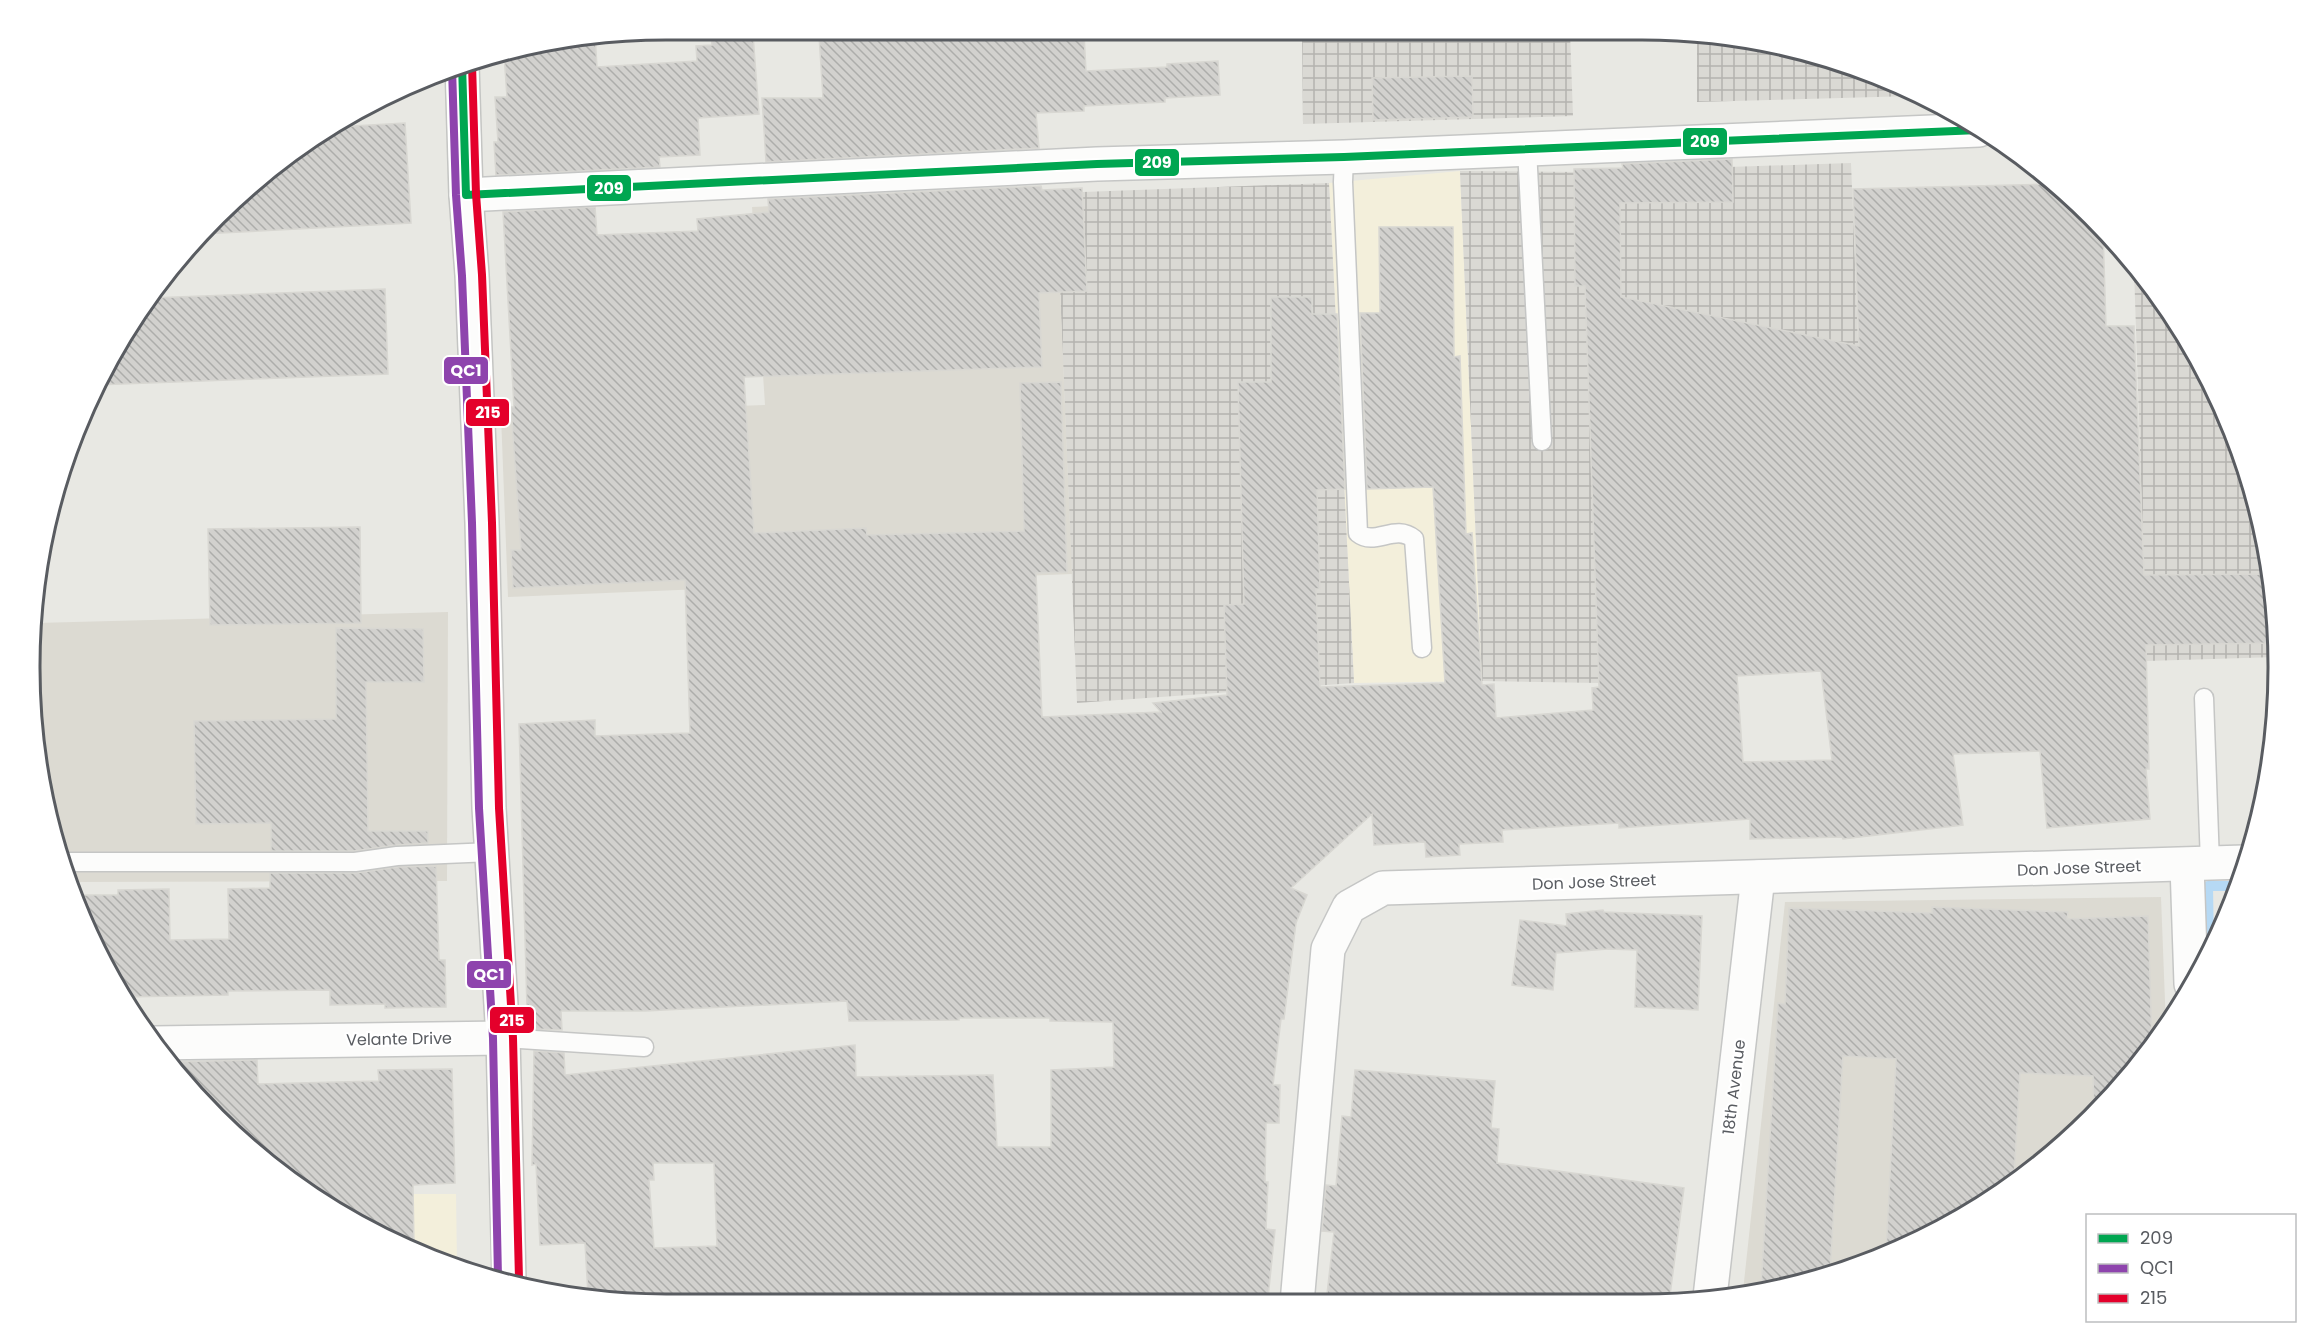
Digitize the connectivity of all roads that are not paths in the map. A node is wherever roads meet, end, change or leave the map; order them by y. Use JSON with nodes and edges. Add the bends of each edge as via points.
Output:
{"nodes":[{"id":1,"x":462,"y":75,"type":"edge"},
{"id":2,"x":1965,"y":131,"type":"edge"},
{"id":3,"x":1527,"y":149,"type":"junction"},
{"id":4,"x":1344,"y":157,"type":"junction"},
{"id":5,"x":466,"y":195,"type":"junction"},
{"id":6,"x":1542,"y":441,"type":"dead end"},
{"id":7,"x":1422,"y":648,"type":"dead end"},
{"id":8,"x":2204,"y":698,"type":"dead end"},
{"id":9,"x":492,"y":852,"type":"junction"},
{"id":10,"x":72,"y":862,"type":"edge"},
{"id":11,"x":2236,"y":862,"type":"edge"},
{"id":12,"x":2199,"y":864,"type":"junction"},
{"id":13,"x":1758,"y":877,"type":"junction"},
{"id":14,"x":2192,"y":964,"type":"edge"},
{"id":15,"x":503,"y":1038,"type":"junction"},
{"id":16,"x":166,"y":1043,"type":"edge"},
{"id":17,"x":644,"y":1047,"type":"dead end"},
{"id":18,"x":509,"y":1273,"type":"edge"},
{"id":19,"x":1711,"y":1289,"type":"edge"},
{"id":20,"x":1298,"y":1294,"type":"edge"}],
"edges":[{"from":1,"to":5,"type":"street"},
{"from":2,"to":3,"type":"street"},
{"from":3,"to":4,"type":"street"},
{"from":3,"to":6,"type":"lane"},
{"from":4,"to":5,"type":"street","via":[[1097,164]]},
{"from":4,"to":7,"type":"lane","via":[[1358,533],[1370,538],[1400,532],[1414,539]]},
{"from":5,"to":9,"type":"street","via":[[479,429]]},
{"from":8,"to":12,"type":"lane"},
{"from":9,"to":10,"type":"lane","via":[[355,862]]},
{"from":9,"to":15,"type":"street"},
{"from":11,"to":12,"type":"street","name":"Don Jose Street"},
{"from":12,"to":13,"type":"street","name":"Don Jose Street"},
{"from":12,"to":14,"type":"street"},
{"from":13,"to":19,"type":"street","name":"18th Avenue"},
{"from":13,"to":20,"type":"street","name":"Don Jose Street","via":[[1383,888],[1349,907],[1328,949]]},
{"from":15,"to":16,"type":"street","name":"Velante Drive"},
{"from":15,"to":17,"type":"lane","name":"Velante Drive"},
{"from":15,"to":18,"type":"street"}]}
